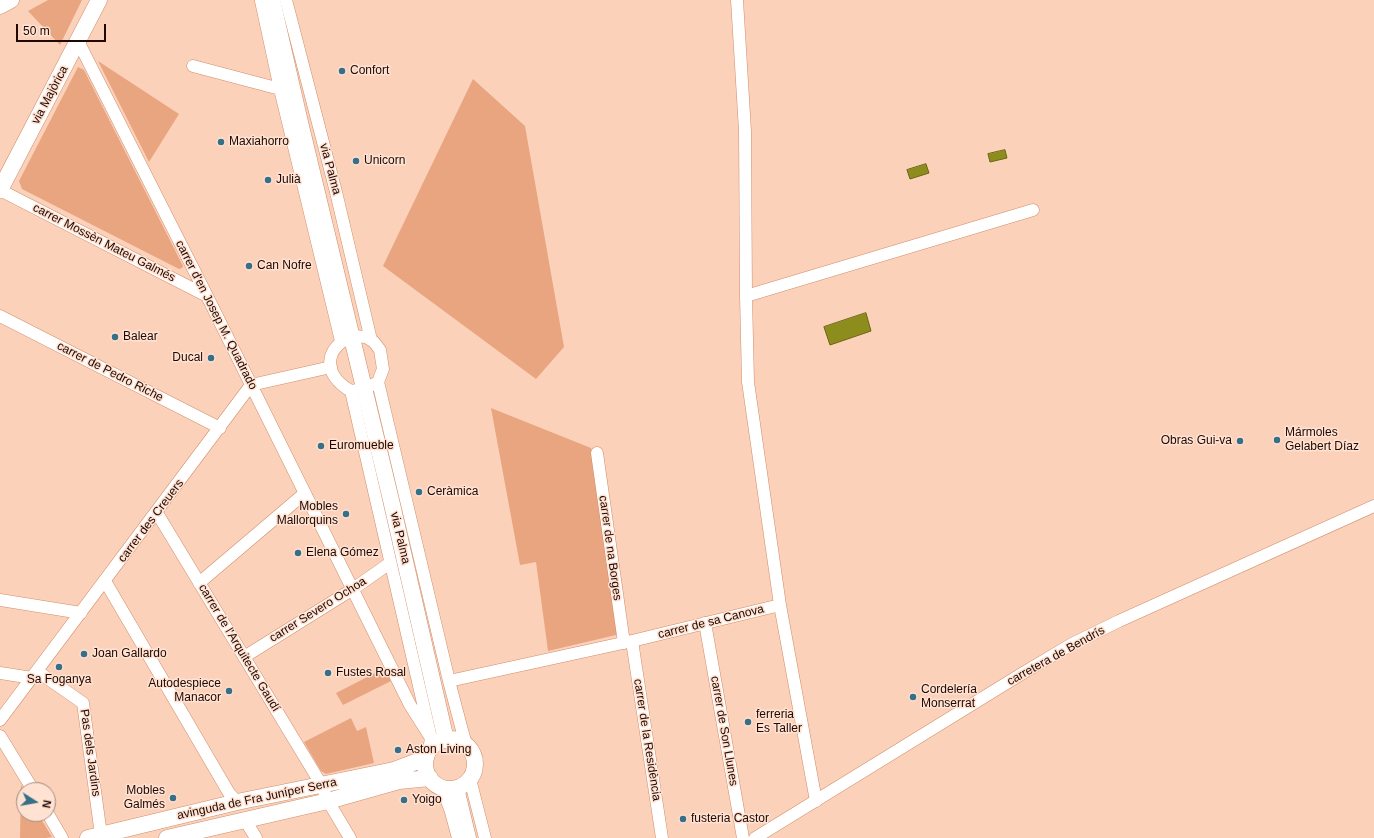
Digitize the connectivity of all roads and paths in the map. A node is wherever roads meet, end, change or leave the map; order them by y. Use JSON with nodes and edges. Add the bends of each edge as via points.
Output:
{"nodes":[{"id":1,"x":11,"y":0,"type":"edge"},
{"id":2,"x":99,"y":0,"type":"edge"},
{"id":3,"x":737,"y":0,"type":"edge"},
{"id":4,"x":272,"y":1,"type":"edge"},
{"id":5,"x":0,"y":6,"type":"edge"},
{"id":6,"x":78,"y":41,"type":"junction"},
{"id":7,"x":192,"y":66,"type":"dead end"},
{"id":8,"x":280,"y":89,"type":"junction"},
{"id":9,"x":0,"y":190,"type":"edge"},
{"id":10,"x":1033,"y":210,"type":"dead end"},
{"id":11,"x":207,"y":296,"type":"junction"},
{"id":12,"x":746,"y":296,"type":"junction"},
{"id":13,"x":0,"y":316,"type":"edge"},
{"id":14,"x":346,"y":338,"type":"junction"},
{"id":15,"x":371,"y":340,"type":"junction"},
{"id":16,"x":331,"y":367,"type":"junction"},
{"id":17,"x":252,"y":385,"type":"junction"},
{"id":18,"x":364,"y":387,"type":"junction"},
{"id":19,"x":220,"y":428,"type":"junction"},
{"id":20,"x":597,"y":452,"type":"dead end"},
{"id":21,"x":305,"y":493,"type":"junction"},
{"id":22,"x":1374,"y":506,"type":"edge"},
{"id":23,"x":157,"y":513,"type":"junction"},
{"id":24,"x":390,"y":563,"type":"junction"},
{"id":25,"x":105,"y":581,"type":"junction"},
{"id":26,"x":199,"y":583,"type":"junction"},
{"id":27,"x":353,"y":590,"type":"junction"},
{"id":28,"x":0,"y":600,"type":"edge"},
{"id":29,"x":780,"y":605,"type":"junction"},
{"id":30,"x":81,"y":613,"type":"junction"},
{"id":31,"x":705,"y":624,"type":"junction"},
{"id":32,"x":628,"y":642,"type":"junction"},
{"id":33,"x":244,"y":657,"type":"junction"},
{"id":34,"x":0,"y":673,"type":"edge"},
{"id":35,"x":35,"y":674,"type":"junction"},
{"id":36,"x":449,"y":681,"type":"junction"},
{"id":37,"x":0,"y":720,"type":"edge"},
{"id":38,"x":0,"y":736,"type":"edge"},
{"id":39,"x":433,"y":747,"type":"junction"},
{"id":40,"x":467,"y":747,"type":"junction"},
{"id":41,"x":470,"y":779,"type":"junction"},
{"id":42,"x":28,"y":782,"type":"edge"},
{"id":43,"x":321,"y":784,"type":"junction"},
{"id":44,"x":443,"y":785,"type":"junction"},
{"id":45,"x":328,"y":801,"type":"junction"},
{"id":46,"x":816,"y":801,"type":"junction"},
{"id":47,"x":237,"y":802,"type":"junction"},
{"id":48,"x":245,"y":820,"type":"junction"},
{"id":49,"x":53,"y":822,"type":"edge"},
{"id":50,"x":94,"y":836,"type":"edge"},
{"id":51,"x":62,"y":838,"type":"edge"},
{"id":52,"x":167,"y":838,"type":"edge"},
{"id":53,"x":256,"y":838,"type":"edge"},
{"id":54,"x":350,"y":838,"type":"edge"},
{"id":55,"x":458,"y":838,"type":"edge"},
{"id":56,"x":468,"y":838,"type":"edge"},
{"id":57,"x":485,"y":838,"type":"edge"},
{"id":58,"x":662,"y":838,"type":"edge"},
{"id":59,"x":743,"y":838,"type":"edge"},
{"id":60,"x":756,"y":838,"type":"edge"}],
"edges":[{"from":1,"to":5,"type":"main road"},
{"from":2,"to":6,"type":"main road","name":"via Majòrica"},
{"from":3,"to":12,"type":"street","via":[[745,131]]},
{"from":4,"to":8,"type":"street"},
{"from":4,"to":14,"type":"main road","name":"via Palma"},
{"from":4,"to":15,"type":"street","name":"via Palma","via":[[339,206]]},
{"from":6,"to":9,"type":"main road","name":"via Majòrica"},
{"from":6,"to":11,"type":"street","name":"carrer d'en Josep M. Quadrado"},
{"from":7,"to":8,"type":"street"},
{"from":8,"to":14,"type":"street"},
{"from":9,"to":11,"type":"street","name":"carrer Mossèn Mateu Galmés"},
{"from":10,"to":12,"type":"street"},
{"from":11,"to":17,"type":"street","name":"carrer d'en Josep M. Quadrado"},
{"from":12,"to":29,"type":"street","via":[[748,382]]},
{"from":13,"to":19,"type":"street","name":"carrer de Pedro Riche"},
{"from":14,"to":15,"type":"street","via":[[366,337]]},
{"from":14,"to":16,"type":"street","via":[[332,352]]},
{"from":14,"to":18,"type":"main road","name":"via Palma"},
{"from":15,"to":18,"type":"street","name":"via Palma","via":[[380,350],[382,370]]},
{"from":16,"to":17,"type":"street"},
{"from":16,"to":18,"type":"street","via":[[336,380]]},
{"from":17,"to":19,"type":"street","name":"carrer des Creuers"},
{"from":17,"to":21,"type":"street","name":"carrer d'en Josep M. Quadrado"},
{"from":18,"to":24,"type":"street","name":"via Palma"},
{"from":18,"to":36,"type":"street","name":"via Palma"},
{"from":18,"to":39,"type":"main road","name":"via Palma"},
{"from":19,"to":23,"type":"street","name":"carrer des Creuers"},
{"from":20,"to":32,"type":"street","name":"carrer de na Borges"},
{"from":21,"to":26,"type":"street"},
{"from":21,"to":27,"type":"street","name":"carrer d'en Josep M. Quadrado"},
{"from":22,"to":46,"type":"street","name":"carretera de Bendrís","via":[[1072,644]]},
{"from":23,"to":25,"type":"street","name":"carrer des Creuers"},
{"from":23,"to":26,"type":"street","name":"carrer de l'Arquitecte Gaudí"},
{"from":24,"to":27,"type":"street","name":"carrer Severo Ochoa"},
{"from":24,"to":39,"type":"street","name":"via Palma"},
{"from":25,"to":30,"type":"street","name":"carrer des Creuers"},
{"from":25,"to":47,"type":"street","via":[[229,793]]},
{"from":26,"to":33,"type":"street","name":"carrer de l'Arquitecte Gaudí"},
{"from":27,"to":33,"type":"street","name":"carrer Severo Ochoa"},
{"from":27,"to":39,"type":"street","name":"carrer d'en Josep M. Quadrado"},
{"from":28,"to":30,"type":"street"},
{"from":29,"to":31,"type":"street","name":"carrer de sa Canova"},
{"from":29,"to":46,"type":"street","name":"carrer de sa Canova"},
{"from":30,"to":35,"type":"street","name":"carrer des Creuers"},
{"from":31,"to":32,"type":"street","name":"carrer de sa Canova"},
{"from":31,"to":59,"type":"street","name":"carrer de Son Llunes"},
{"from":32,"to":36,"type":"street","name":"carrer de sa Canova"},
{"from":32,"to":58,"type":"street","name":"carrer de la Residència"},
{"from":33,"to":43,"type":"street","name":"carrer de l'Arquitecte Gaudí"},
{"from":34,"to":35,"type":"street"},
{"from":35,"to":37,"type":"street","name":"carrer des Creuers"},
{"from":35,"to":50,"type":"street","name":"Pas dels Jardins","via":[[82,703]]},
{"from":36,"to":40,"type":"street","name":"via Palma"},
{"from":38,"to":42,"type":"street"},
{"from":39,"to":40,"type":"main road","via":[[455,740]]},
{"from":39,"to":43,"type":"main road","name":"avinguda de Fra Juníper Serra","via":[[394,770]]},
{"from":39,"to":44,"type":"main road","via":[[427,772]]},
{"from":40,"to":41,"type":"main road","via":[[475,764]]},
{"from":41,"to":44,"type":"main road","via":[[465,784]]},
{"from":41,"to":57,"type":"street"},
{"from":43,"to":45,"type":"street","name":"carrer de l'Arquitecte Gaudí"},
{"from":43,"to":47,"type":"main road","name":"avinguda de Fra Juníper Serra"},
{"from":44,"to":45,"type":"main road","name":"avinguda de Fra Juníper Serra","via":[[399,781]]},
{"from":44,"to":55,"type":"street"},
{"from":44,"to":56,"type":"main road"},
{"from":45,"to":48,"type":"main road","name":"avinguda de Fra Juníper Serra"},
{"from":45,"to":54,"type":"street","name":"carrer de l'Arquitecte Gaudí"},
{"from":46,"to":60,"type":"street","name":"carretera de Bendrís"},
{"from":47,"to":50,"type":"main road","name":"avinguda de Fra Juníper Serra"},
{"from":48,"to":52,"type":"main road","name":"avinguda de Fra Juníper Serra"},
{"from":48,"to":53,"type":"street"},
{"from":49,"to":51,"type":"street"}]}
